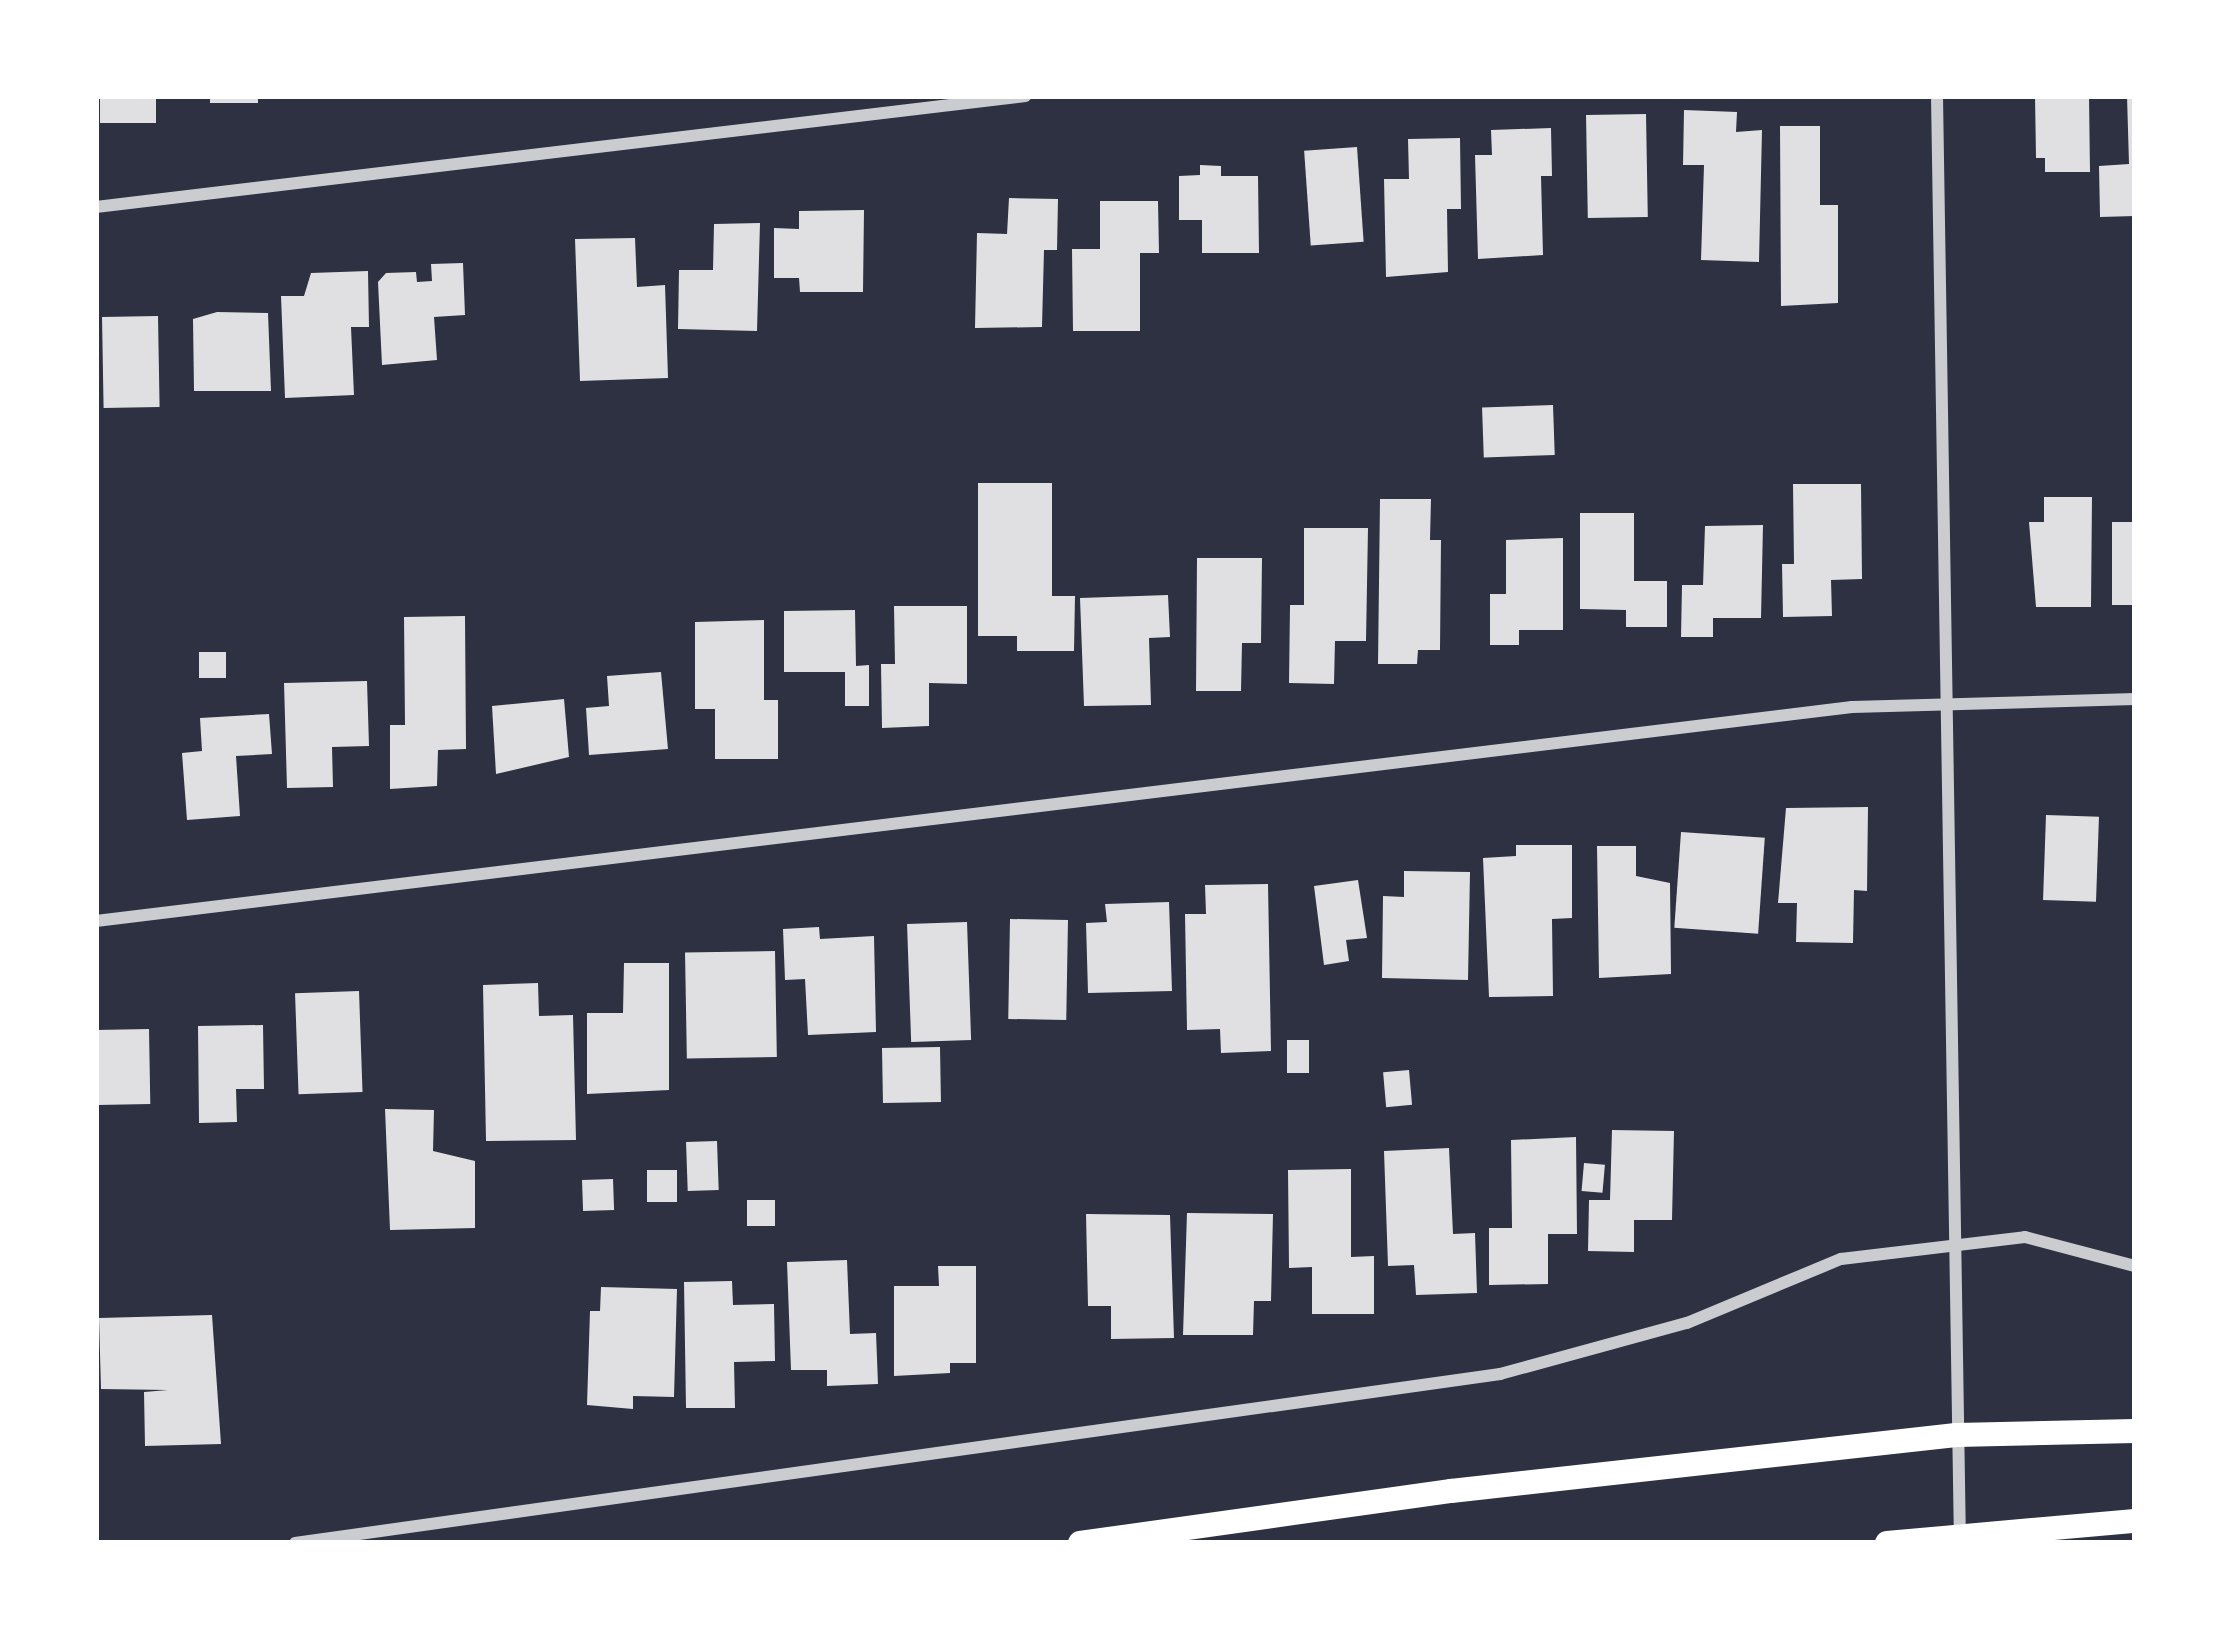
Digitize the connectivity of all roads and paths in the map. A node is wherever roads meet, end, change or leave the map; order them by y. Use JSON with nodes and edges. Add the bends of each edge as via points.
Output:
{"nodes":[{"id":1,"x":1025,"y":96,"type":"edge"},
{"id":2,"x":1936,"y":96,"type":"edge"},
{"id":3,"x":96,"y":207,"type":"edge"},
{"id":4,"x":2135,"y":699,"type":"edge"},
{"id":5,"x":1944,"y":703,"type":"junction"},
{"id":6,"x":96,"y":921,"type":"edge"},
{"id":7,"x":1951,"y":1243,"type":"junction"},
{"id":8,"x":2135,"y":1266,"type":"edge"},
{"id":9,"x":2135,"y":1431,"type":"edge"},
{"id":10,"x":1956,"y":1435,"type":"junction"},
{"id":11,"x":2135,"y":1521,"type":"edge"},
{"id":12,"x":1960,"y":1538,"type":"edge"},
{"id":13,"x":295,"y":1543,"type":"edge"},
{"id":14,"x":1080,"y":1543,"type":"edge"},
{"id":15,"x":1887,"y":1543,"type":"edge"}],
"edges":[{"from":1,"to":3,"type":"street"},
{"from":2,"to":5,"type":"street"},
{"from":4,"to":5,"type":"street"},
{"from":5,"to":6,"type":"street","via":[[1852,706]]},
{"from":5,"to":7,"type":"street"},
{"from":7,"to":8,"type":"street","via":[[2025,1238]]},
{"from":7,"to":10,"type":"street"},
{"from":7,"to":13,"type":"street","via":[[1840,1259],[1628,1343],[1500,1374]]},
{"from":9,"to":10,"type":"main road"},
{"from":10,"to":12,"type":"street"},
{"from":10,"to":14,"type":"main road","via":[[1451,1491]]},
{"from":11,"to":12,"type":"main road"},
{"from":12,"to":15,"type":"main road"}]}
